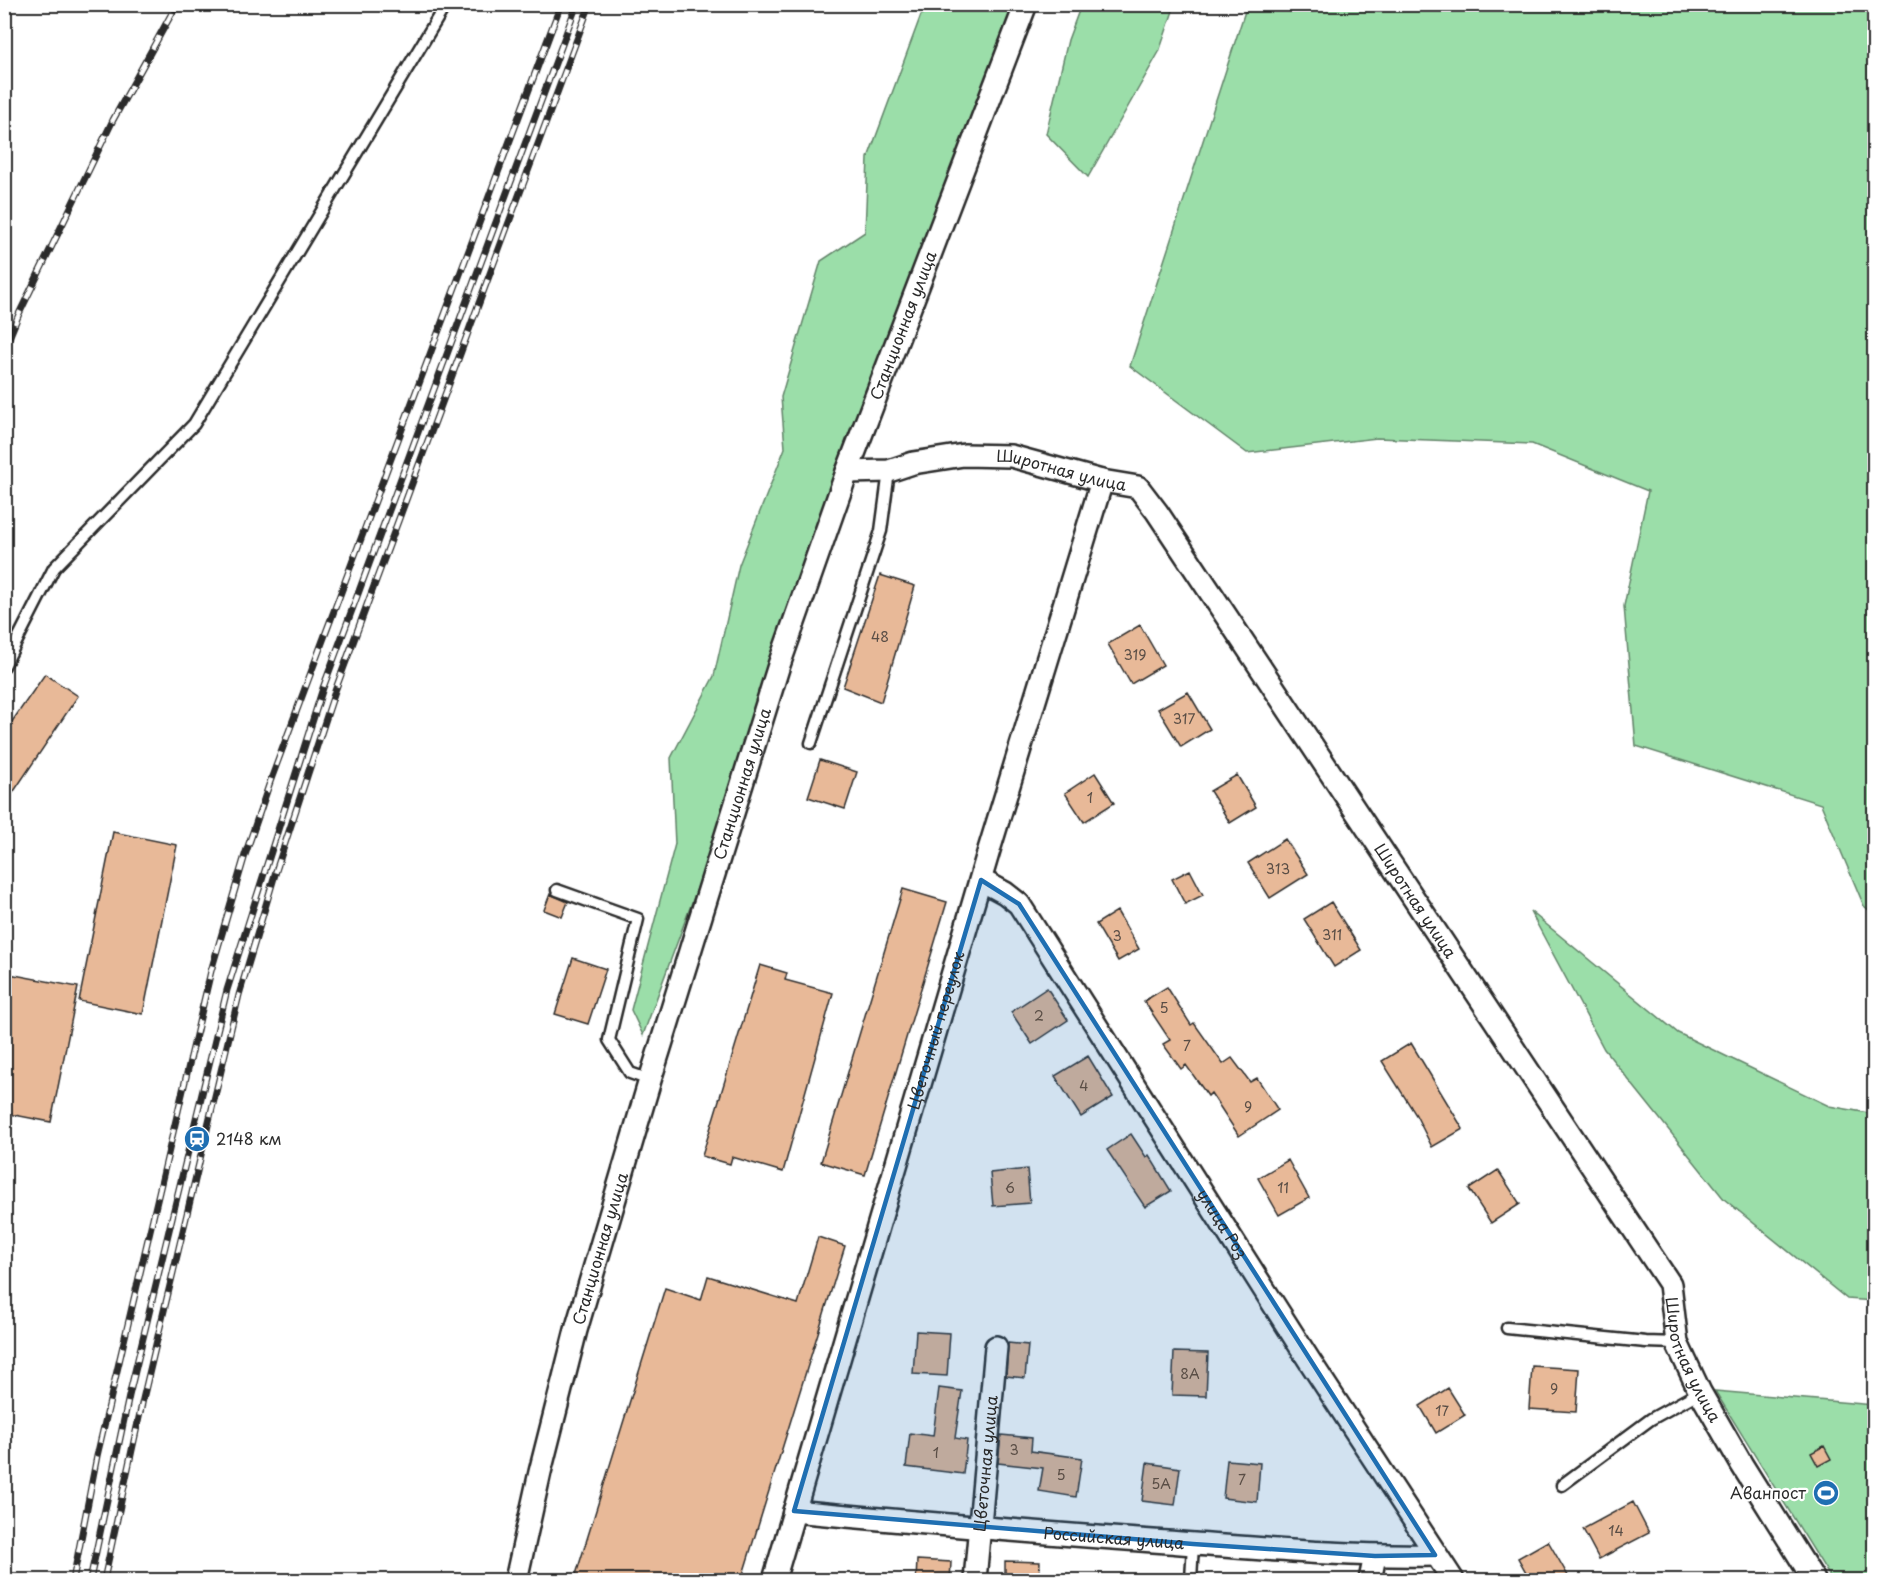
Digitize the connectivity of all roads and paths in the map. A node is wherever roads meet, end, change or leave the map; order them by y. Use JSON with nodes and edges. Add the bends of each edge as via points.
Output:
{"nodes":[{"id":1,"x":446,"y":4,"type":"edge"},
{"id":2,"x":1026,"y":4,"type":"edge"},
{"id":3,"x":890,"y":471,"type":"junction"},
{"id":4,"x":847,"y":472,"type":"junction"},
{"id":5,"x":1102,"y":482,"type":"junction"},
{"id":6,"x":4,"y":666,"type":"edge"},
{"id":7,"x":811,"y":743,"type":"dead end"},
{"id":8,"x":981,"y":879,"type":"junction"},
{"id":9,"x":557,"y":890,"type":"dead end"},
{"id":10,"x":650,"y":1080,"type":"junction"},
{"id":11,"x":1507,"y":1328,"type":"dead end"},
{"id":12,"x":1677,"y":1343,"type":"junction"},
{"id":13,"x":996,"y":1347,"type":"dead end"},
{"id":14,"x":1700,"y":1392,"type":"junction"},
{"id":15,"x":1562,"y":1485,"type":"dead end"},
{"id":16,"x":794,"y":1511,"type":"junction"},
{"id":17,"x":980,"y":1528,"type":"junction"},
{"id":18,"x":1193,"y":1544,"type":"junction"},
{"id":19,"x":1435,"y":1555,"type":"junction"},
{"id":20,"x":1375,"y":1556,"type":"junction"},
{"id":21,"x":516,"y":1581,"type":"edge"},
{"id":22,"x":774,"y":1581,"type":"edge"},
{"id":23,"x":975,"y":1581,"type":"edge"},
{"id":24,"x":1191,"y":1581,"type":"edge"},
{"id":25,"x":1370,"y":1581,"type":"edge"},
{"id":26,"x":1453,"y":1581,"type":"edge"},
{"id":27,"x":1814,"y":1581,"type":"edge"}],
"edges":[{"from":1,"to":6,"type":"lane","via":[[194,424],[54,568]]},
{"from":2,"to":4,"type":"street","name":"Станционная улица"},
{"from":3,"to":4,"type":"street","name":"Широтная улица"},
{"from":3,"to":5,"type":"street","name":"Широтная улица","via":[[964,454],[1011,456]]},
{"from":3,"to":7,"type":"lane","via":[[881,531]]},
{"from":4,"to":10,"type":"street","name":"Станционная улица","via":[[779,665]]},
{"from":5,"to":8,"type":"street","name":"Цветочный переулок"},
{"from":5,"to":12,"type":"street","name":"Широтная улица","via":[[1138,487],[1157,512],[1670,1284]]},
{"from":8,"to":16,"type":"street","name":"Цветочный переулок"},
{"from":8,"to":19,"type":"street","name":"улица Роз","via":[[1019,904]]},
{"from":9,"to":10,"type":"lane","via":[[638,919],[609,1040],[630,1073]]},
{"from":10,"to":21,"type":"street","name":"Станционная улица","via":[[576,1330]]},
{"from":11,"to":12,"type":"lane"},
{"from":12,"to":14,"type":"street","name":"Широтная улица"},
{"from":13,"to":17,"type":"street","name":"Цветочная улица"},
{"from":14,"to":15,"type":"lane","via":[[1651,1419]]},
{"from":14,"to":27,"type":"street","name":"Широтная улица"},
{"from":16,"to":17,"type":"street","name":"Российская улица"},
{"from":16,"to":22,"type":"street","name":"Цветочный переулок"},
{"from":17,"to":18,"type":"street","name":"Российская улица"},
{"from":17,"to":23,"type":"street","name":"Цветочная улица"},
{"from":18,"to":20,"type":"street","name":"Российская улица"},
{"from":18,"to":24,"type":"lane"},
{"from":19,"to":20,"type":"street","name":"Российская улица"},
{"from":19,"to":26,"type":"street","name":"улица Роз"},
{"from":20,"to":25,"type":"street"}]}
